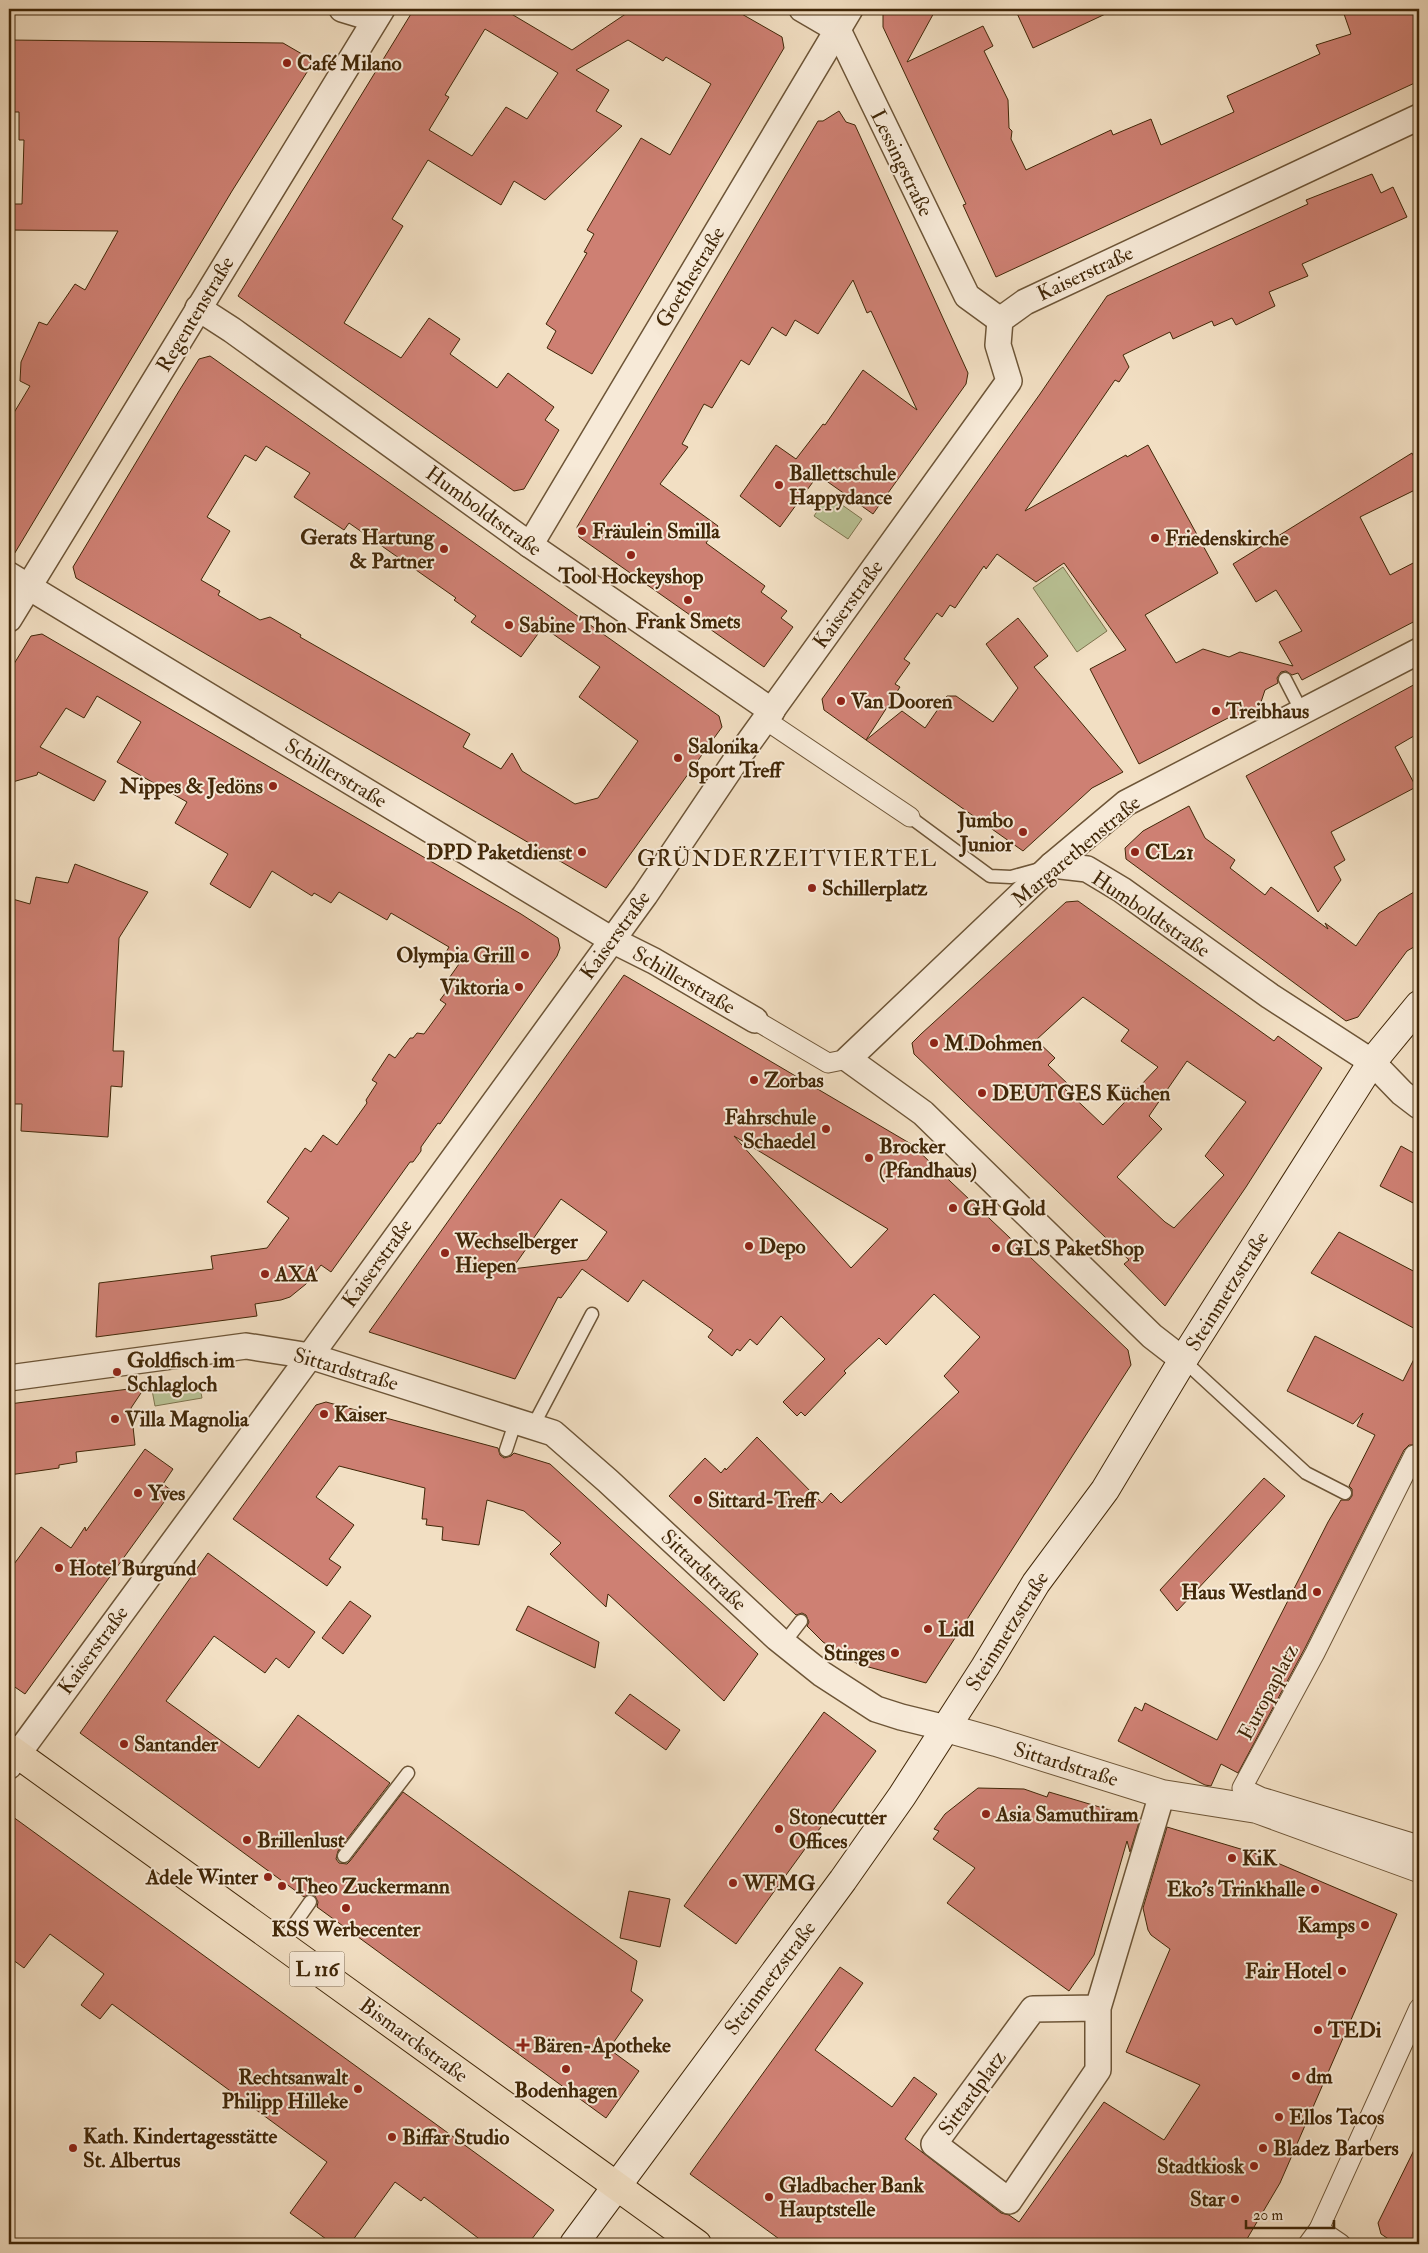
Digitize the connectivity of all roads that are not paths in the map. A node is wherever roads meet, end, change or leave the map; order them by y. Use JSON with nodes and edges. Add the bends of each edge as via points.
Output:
{"nodes":[{"id":1,"x":342,"y":9,"type":"edge"},
{"id":2,"x":802,"y":9,"type":"edge"},
{"id":3,"x":378,"y":14,"type":"edge"},
{"id":4,"x":844,"y":19,"type":"edge"},
{"id":5,"x":1419,"y":117,"type":"edge"},
{"id":6,"x":198,"y":308,"type":"junction"},
{"id":7,"x":1000,"y":320,"type":"junction"},
{"id":8,"x":530,"y":545,"type":"junction"},
{"id":9,"x":19,"y":581,"type":"edge"},
{"id":10,"x":9,"y":619,"type":"edge"},
{"id":11,"x":1419,"y":651,"type":"edge"},
{"id":12,"x":1285,"y":679,"type":"dead end"},
{"id":13,"x":1302,"y":712,"type":"junction"},
{"id":14,"x":768,"y":715,"type":"junction"},
{"id":15,"x":910,"y":817,"type":"joint"},
{"id":16,"x":1052,"y":865,"type":"junction"},
{"id":17,"x":612,"y":940,"type":"junction"},
{"id":18,"x":1419,"y":1005,"type":"edge"},
{"id":19,"x":755,"y":1020,"type":"joint"},
{"id":20,"x":848,"y":1059,"type":"junction"},
{"id":21,"x":1372,"y":1062,"type":"junction"},
{"id":22,"x":1419,"y":1106,"type":"edge"},
{"id":23,"x":592,"y":1314,"type":"dead end"},
{"id":24,"x":310,"y":1356,"type":"junction"},
{"id":25,"x":1183,"y":1360,"type":"junction"},
{"id":26,"x":9,"y":1378,"type":"edge"},
{"id":27,"x":525,"y":1423,"type":"junction"},
{"id":28,"x":506,"y":1450,"type":"dead end"},
{"id":29,"x":1419,"y":1458,"type":"edge"},
{"id":30,"x":1345,"y":1494,"type":"dead end"},
{"id":31,"x":801,"y":1621,"type":"dead end"},
{"id":32,"x":784,"y":1643,"type":"junction"},
{"id":33,"x":946,"y":1728,"type":"junction"},
{"id":34,"x":12,"y":1756,"type":"edge"},
{"id":35,"x":408,"y":1773,"type":"dead end"},
{"id":36,"x":1162,"y":1794,"type":"junction"},
{"id":37,"x":1419,"y":1845,"type":"edge"},
{"id":38,"x":344,"y":1856,"type":"dead end"},
{"id":39,"x":1419,"y":1868,"type":"edge"},
{"id":40,"x":310,"y":1902,"type":"dead end"},
{"id":41,"x":281,"y":1943,"type":"junction"},
{"id":42,"x":1098,"y":2008,"type":"junction"},
{"id":43,"x":1419,"y":2008,"type":"edge"},
{"id":44,"x":616,"y":2186,"type":"junction"},
{"id":45,"x":1314,"y":2237,"type":"edge"},
{"id":46,"x":574,"y":2244,"type":"edge"},
{"id":47,"x":696,"y":2244,"type":"edge"},
{"id":48,"x":1341,"y":2244,"type":"edge"}],
"edges":[{"from":1,"to":3,"type":"street"},
{"from":2,"to":4,"type":"street"},
{"from":3,"to":6,"type":"street","name":"Regentenstraße"},
{"from":4,"to":7,"type":"street","name":"Lessingstraße","via":[[967,296]]},
{"from":4,"to":8,"type":"street","name":"Goethestraße"},
{"from":5,"to":7,"type":"street","name":"Kaiserstraße","via":[[1024,302]]},
{"from":6,"to":8,"type":"street","name":"Humboldtstraße"},
{"from":6,"to":9,"type":"street","name":"Regentenstraße"},
{"from":7,"to":14,"type":"street","name":"Kaiserstraße","via":[[998,345],[1009,381]]},
{"from":8,"to":14,"type":"street","name":"Humboldtstraße"},
{"from":9,"to":10,"type":"street","name":"Regentenstraße"},
{"from":9,"to":17,"type":"street","name":"Schillerstraße"},
{"from":11,"to":13,"type":"street","name":"Margarethenstraße"},
{"from":12,"to":13,"type":"lane"},
{"from":13,"to":16,"type":"street","name":"Margarethenstraße","via":[[1126,803]]},
{"from":14,"to":15,"type":"street","name":"Humboldtstraße"},
{"from":14,"to":17,"type":"street","name":"Kaiserstraße"},
{"from":15,"to":16,"type":"lane","name":"Humboldtstraße","via":[[990,876],[1024,875]]},
{"from":16,"to":20,"type":"street","name":"Margarethenstraße"},
{"from":16,"to":21,"type":"street","name":"Humboldtstraße","via":[[1087,869],[1122,890],[1270,996]]},
{"from":17,"to":19,"type":"street","name":"Schillerstraße"},
{"from":17,"to":24,"type":"street","name":"Kaiserstraße"},
{"from":18,"to":21,"type":"main road","name":"Steinmetzstraße"},
{"from":19,"to":20,"type":"street","name":"Schillerstraße","via":[[828,1063]]},
{"from":20,"to":25,"type":"street","via":[[923,1113],[1152,1336]]},
{"from":21,"to":22,"type":"street","name":"Humboldtstraße"},
{"from":21,"to":25,"type":"main road","name":"Steinmetzstraße"},
{"from":23,"to":27,"type":"lane"},
{"from":24,"to":26,"type":"street","name":"Sittardstraße","via":[[246,1346]]},
{"from":24,"to":27,"type":"street","name":"Sittardstraße"},
{"from":24,"to":34,"type":"street","name":"Kaiserstraße"},
{"from":25,"to":30,"type":"lane","via":[[1306,1473]]},
{"from":25,"to":33,"type":"main road","name":"Steinmetzstraße","via":[[1105,1490],[1036,1583]]},
{"from":27,"to":28,"type":"lane"},
{"from":27,"to":32,"type":"street","name":"Sittardstraße","via":[[553,1433]]},
{"from":29,"to":37,"type":"street","name":"Europaplatz","via":[[1414,1456],[1315,1653],[1242,1788],[1261,1797]]},
{"from":31,"to":32,"type":"lane"},
{"from":32,"to":33,"type":"street","name":"Sittardstraße","via":[[822,1674],[876,1709]]},
{"from":33,"to":36,"type":"main road","name":"Sittardstraße"},
{"from":33,"to":44,"type":"main road","name":"Steinmetzstraße","via":[[843,1880]]},
{"from":34,"to":41,"type":"main road","name":"Bismarckstraße","number":"L 116"},
{"from":35,"to":38,"type":"lane"},
{"from":36,"to":39,"type":"main road","name":"Sittardstraße","via":[[1257,1809]]},
{"from":36,"to":42,"type":"street","name":"Sittardplatz"},
{"from":40,"to":41,"type":"lane"},
{"from":41,"to":44,"type":"main road","name":"Bismarckstraße","number":"L 116"},
{"from":42,"to":42,"type":"street","name":"Sittardplatz","via":[[1098,2070],[1009,2201],[934,2144],[1033,2009]]},
{"from":43,"to":45,"type":"street"},
{"from":44,"to":46,"type":"main road","name":"Steinmetzstraße"},
{"from":44,"to":47,"type":"main road","name":"Bismarckstraße","number":"L 116"},
{"from":45,"to":48,"type":"street"}]}
